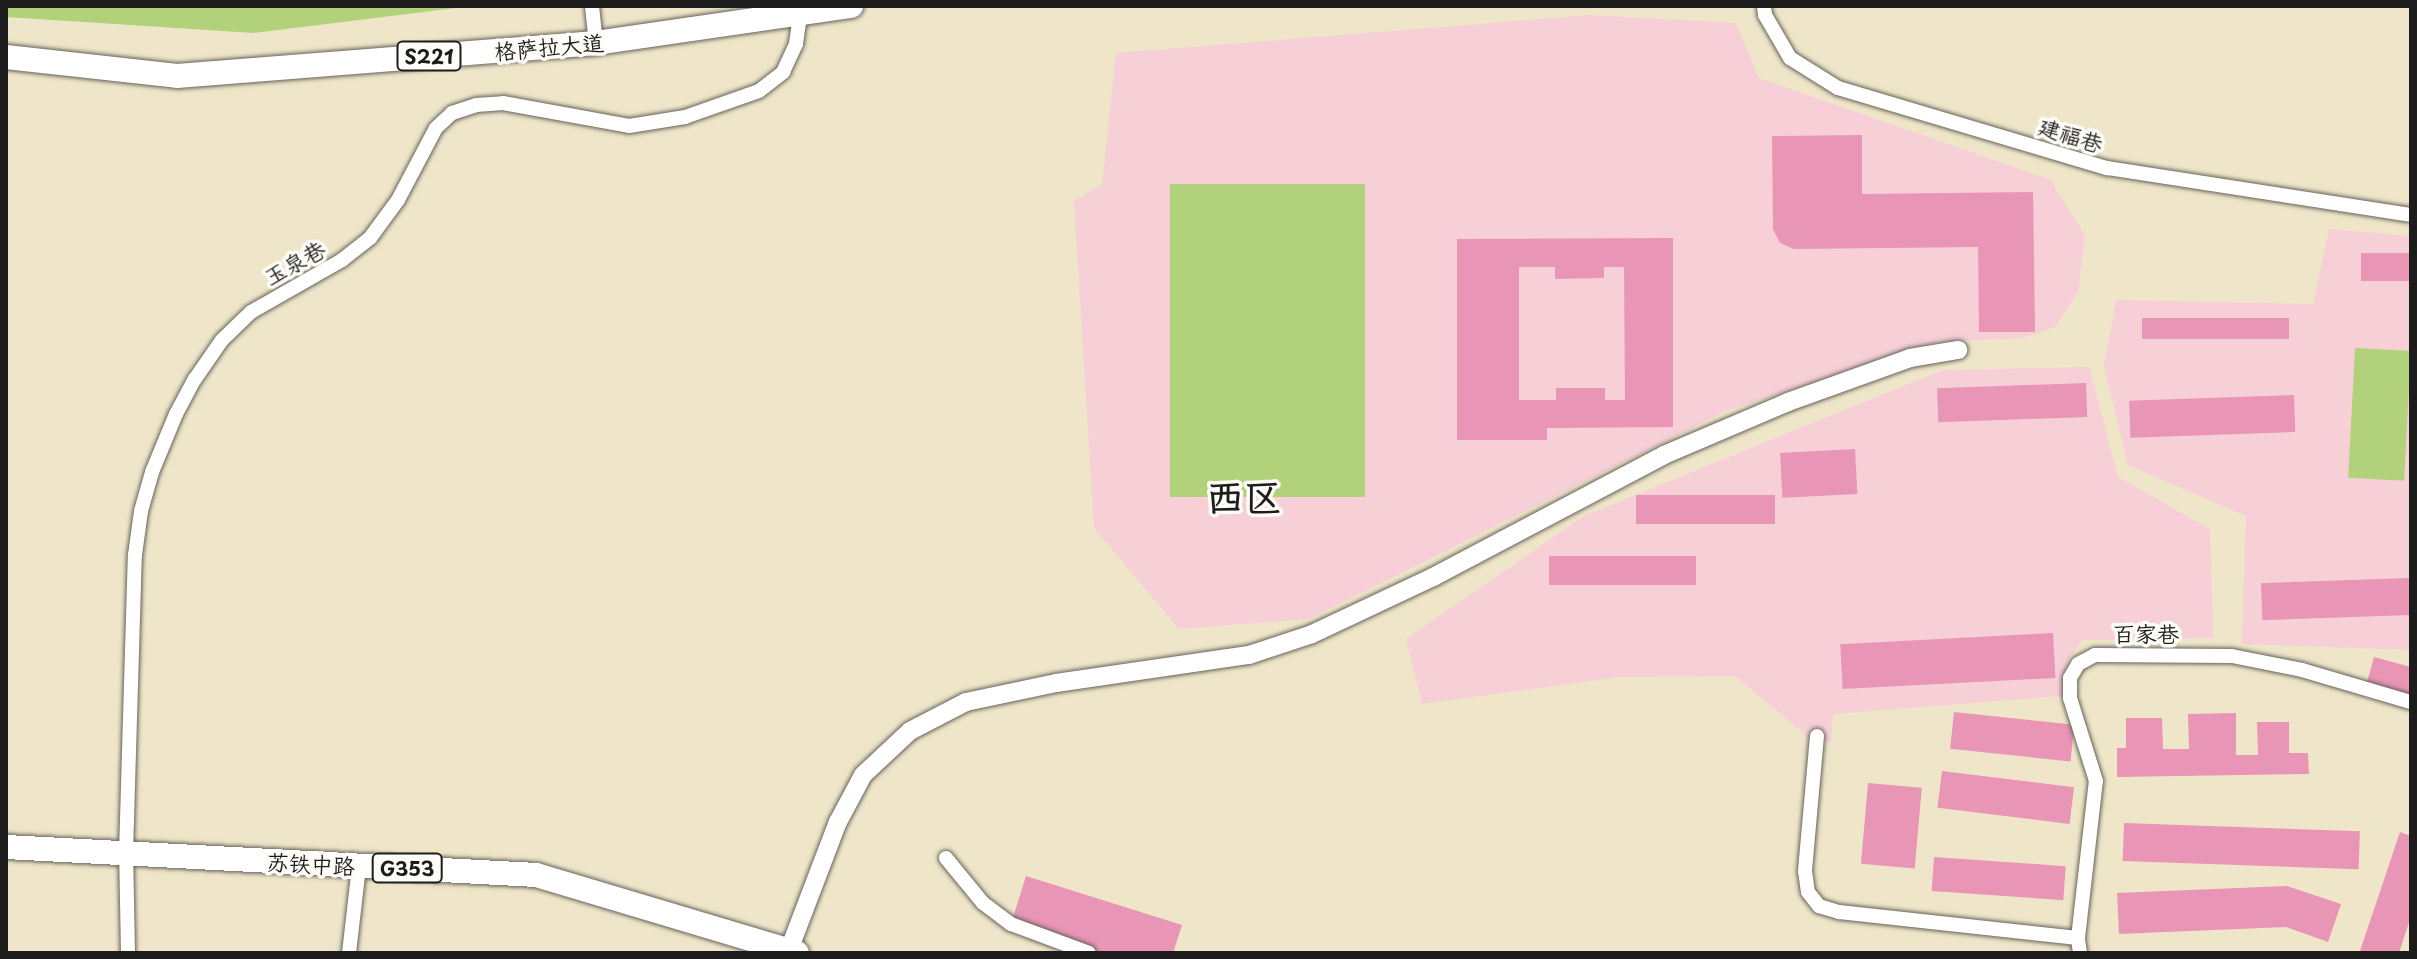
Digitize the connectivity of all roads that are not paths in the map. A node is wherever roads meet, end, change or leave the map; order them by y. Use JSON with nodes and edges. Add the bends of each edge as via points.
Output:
{"nodes":[{"id":1,"x":592,"y":6,"type":"edge"},
{"id":2,"x":851,"y":6,"type":"edge"},
{"id":3,"x":1764,"y":6,"type":"edge"},
{"id":4,"x":800,"y":14,"type":"junction"},
{"id":5,"x":596,"y":43,"type":"junction"},
{"id":6,"x":6,"y":57,"type":"edge"},
{"id":7,"x":2411,"y":215,"type":"edge"},
{"id":8,"x":1958,"y":350,"type":"dead end"},
{"id":9,"x":2411,"y":702,"type":"edge"},
{"id":10,"x":1817,"y":736,"type":"dead end"},
{"id":11,"x":6,"y":847,"type":"edge"},
{"id":12,"x":126,"y":853,"type":"junction"},
{"id":13,"x":946,"y":858,"type":"dead end"},
{"id":14,"x":359,"y":866,"type":"junction"},
{"id":15,"x":2079,"y":945,"type":"edge"},
{"id":16,"x":793,"y":952,"type":"edge"},
{"id":17,"x":128,"y":953,"type":"edge"},
{"id":18,"x":349,"y":953,"type":"edge"},
{"id":19,"x":1089,"y":953,"type":"edge"}],
"edges":[{"from":1,"to":5,"type":"street"},
{"from":2,"to":4,"type":"main road","name":"格萨拉大道","number":"S221"},
{"from":3,"to":7,"type":"street","name":"建福巷","via":[[1790,58],[1838,88],[2107,168]]},
{"from":4,"to":5,"type":"main road","name":"格萨拉大道","number":"S221"},
{"from":4,"to":12,"type":"street","name":"玉泉巷","via":[[796,44],[783,72],[759,91],[685,117],[629,126],[503,103],[452,113],[436,128],[398,200],[370,238],[251,312],[222,340],[176,414],[141,511],[135,555]]},
{"from":5,"to":6,"type":"main road","name":"格萨拉大道","number":"S221","via":[[177,76]]},
{"from":8,"to":16,"type":"street","via":[[1910,358],[1664,455],[1433,577],[1312,634],[1249,655],[966,702],[910,731],[863,775],[838,822]]},
{"from":9,"to":15,"type":"street","name":"百家巷","via":[[2232,656],[2095,655],[2078,664],[2070,678],[2070,698],[2096,781]]},
{"from":10,"to":15,"type":"street","via":[[1805,871],[1808,892],[1819,906]]},
{"from":11,"to":12,"type":"main road","name":"苏铁中路","number":"G353"},
{"from":12,"to":14,"type":"main road","name":"苏铁中路","number":"G353"},
{"from":12,"to":17,"type":"street","name":"玉泉巷"},
{"from":13,"to":19,"type":"street","via":[[983,903],[1011,924]]},
{"from":14,"to":16,"type":"main road","name":"苏铁中路","number":"G353","via":[[536,875]]},
{"from":14,"to":18,"type":"street"}]}
